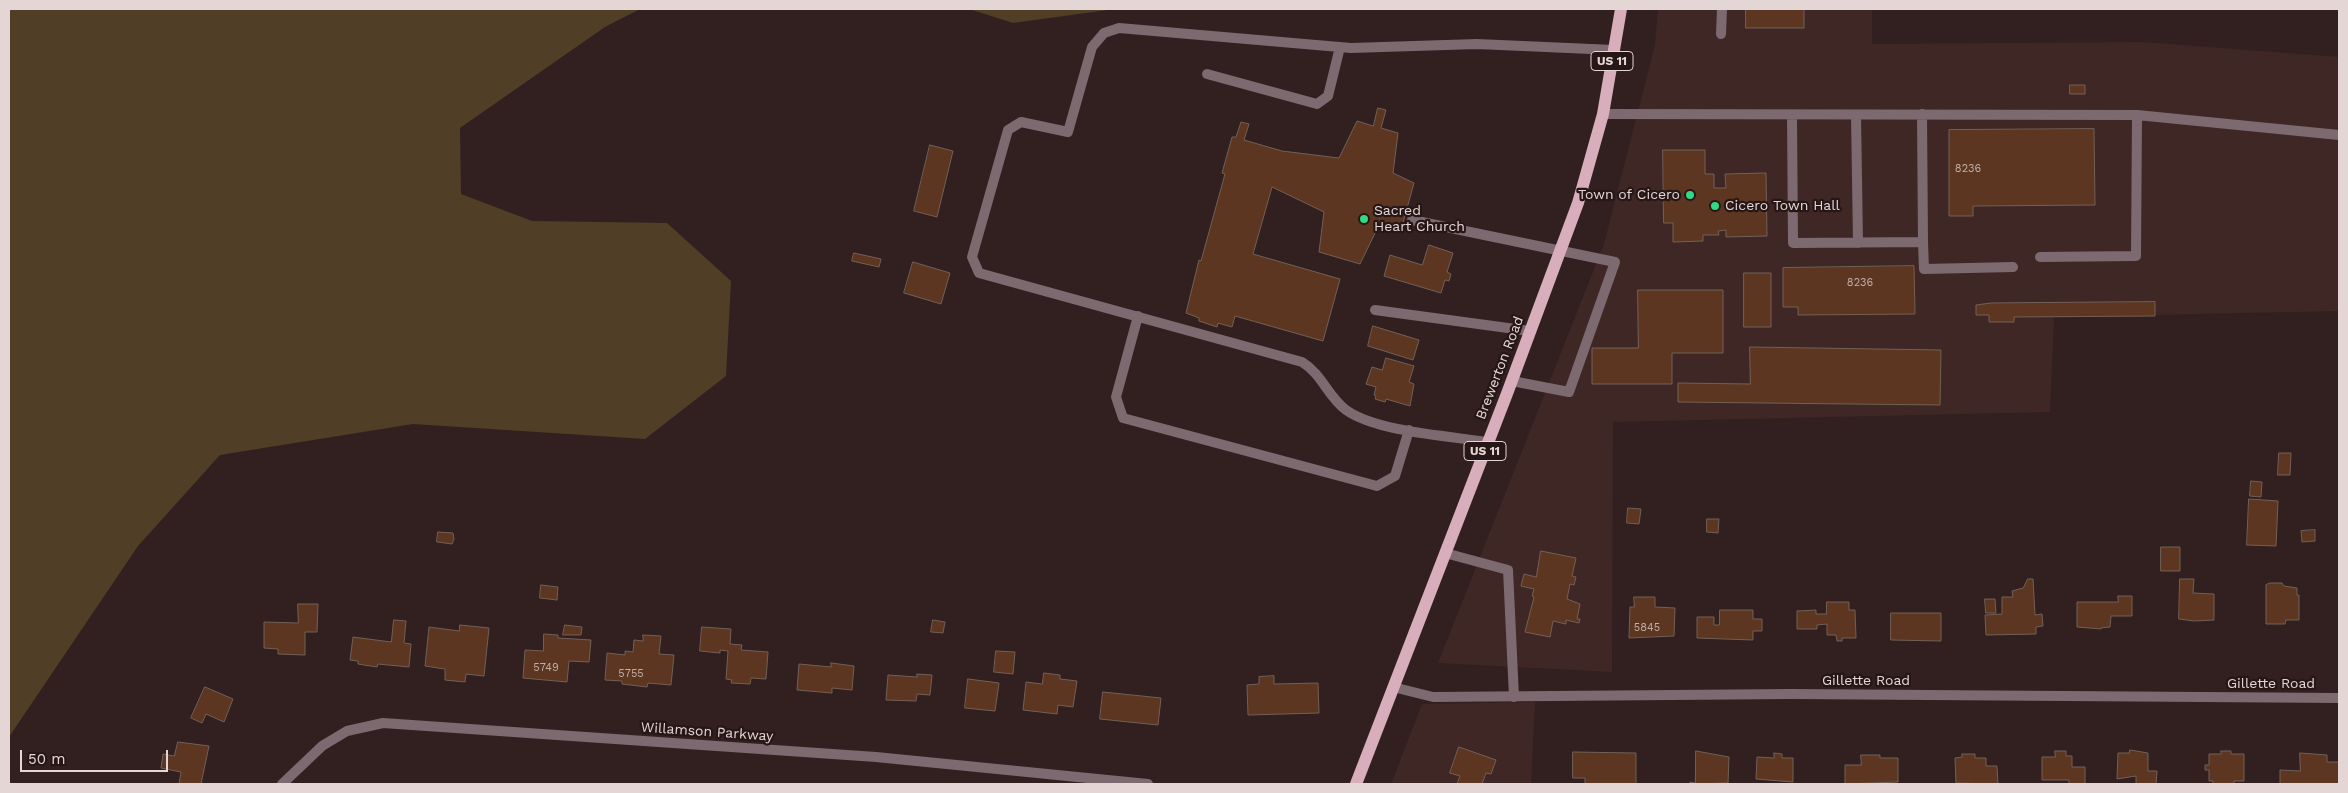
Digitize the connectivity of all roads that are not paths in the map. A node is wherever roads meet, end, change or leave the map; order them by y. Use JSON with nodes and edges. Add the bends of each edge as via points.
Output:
{"nodes":[{"id":1,"x":1621,"y":9,"type":"edge"},
{"id":2,"x":1722,"y":9,"type":"edge"},
{"id":3,"x":1721,"y":34,"type":"dead end"},
{"id":4,"x":1340,"y":47,"type":"junction"},
{"id":5,"x":1614,"y":50,"type":"junction"},
{"id":6,"x":1207,"y":74,"type":"dead end"},
{"id":7,"x":1603,"y":114,"type":"junction"},
{"id":8,"x":1922,"y":114,"type":"junction"},
{"id":9,"x":1792,"y":115,"type":"junction"},
{"id":10,"x":1856,"y":115,"type":"junction"},
{"id":11,"x":2137,"y":115,"type":"junction"},
{"id":12,"x":2339,"y":135,"type":"edge"},
{"id":13,"x":1412,"y":220,"type":"dead end"},
{"id":14,"x":1924,"y":242,"type":"junction"},
{"id":15,"x":1858,"y":243,"type":"junction"},
{"id":16,"x":1560,"y":251,"type":"junction"},
{"id":17,"x":2040,"y":257,"type":"dead end"},
{"id":18,"x":2013,"y":267,"type":"dead end"},
{"id":19,"x":1375,"y":310,"type":"dead end"},
{"id":20,"x":1138,"y":316,"type":"junction"},
{"id":21,"x":1530,"y":331,"type":"junction"},
{"id":22,"x":1512,"y":381,"type":"junction"},
{"id":23,"x":1410,"y":430,"type":"junction"},
{"id":24,"x":1488,"y":442,"type":"junction"},
{"id":25,"x":1445,"y":553,"type":"junction"},
{"id":26,"x":1393,"y":687,"type":"junction"},
{"id":27,"x":1514,"y":696,"type":"junction"},
{"id":28,"x":2339,"y":698,"type":"edge"},
{"id":29,"x":282,"y":784,"type":"edge"},
{"id":30,"x":1148,"y":784,"type":"edge"},
{"id":31,"x":1356,"y":784,"type":"edge"}],
"edges":[{"from":1,"to":5,"type":"main road","name":"Brewerton Road","number":"US 11"},
{"from":2,"to":3,"type":"street"},
{"from":4,"to":5,"type":"street","via":[[1477,44]]},
{"from":4,"to":6,"type":"street","via":[[1328,96],[1317,104]]},
{"from":4,"to":20,"type":"street","via":[[1119,28],[1104,33],[1092,47],[1068,132],[1021,122],[1008,130],[972,257],[979,273]]},
{"from":5,"to":7,"type":"main road","name":"Brewerton Road","number":"US 11"},
{"from":7,"to":9,"type":"street"},
{"from":7,"to":16,"type":"main road","name":"Brewerton Road","number":"US 11","via":[[1578,203]]},
{"from":8,"to":10,"type":"street"},
{"from":8,"to":11,"type":"street"},
{"from":8,"to":14,"type":"street"},
{"from":9,"to":10,"type":"street"},
{"from":9,"to":15,"type":"street","via":[[1793,243]]},
{"from":10,"to":15,"type":"street"},
{"from":11,"to":12,"type":"street"},
{"from":11,"to":17,"type":"street","via":[[2136,256]]},
{"from":13,"to":16,"type":"street"},
{"from":14,"to":15,"type":"street"},
{"from":14,"to":18,"type":"street","via":[[1924,269]]},
{"from":16,"to":21,"type":"main road","name":"Brewerton Road","number":"US 11"},
{"from":16,"to":22,"type":"street","via":[[1615,262],[1569,392]]},
{"from":19,"to":21,"type":"street"},
{"from":20,"to":23,"type":"street","via":[[1302,362],[1313,369],[1345,409],[1364,419]]},
{"from":20,"to":23,"type":"street","via":[[1116,397],[1123,418],[1377,486],[1395,476]]},
{"from":21,"to":22,"type":"main road","name":"Brewerton Road","number":"US 11"},
{"from":22,"to":24,"type":"main road","name":"Brewerton Road","number":"US 11"},
{"from":23,"to":24,"type":"street"},
{"from":24,"to":25,"type":"main road","name":"Brewerton Road","number":"US 11"},
{"from":25,"to":26,"type":"main road","name":"Brewerton Road","number":"US 11"},
{"from":25,"to":27,"type":"street","via":[[1508,570]]},
{"from":26,"to":27,"type":"street","name":"Gillette Road","via":[[1433,697]]},
{"from":26,"to":31,"type":"main road","name":"Brewerton Road","number":"US 11"},
{"from":27,"to":28,"type":"street","name":"Gillette Road","via":[[1791,694]]},
{"from":29,"to":30,"type":"street","name":"Willamson Parkway","via":[[322,746],[347,731],[382,724],[876,757]]}]}
